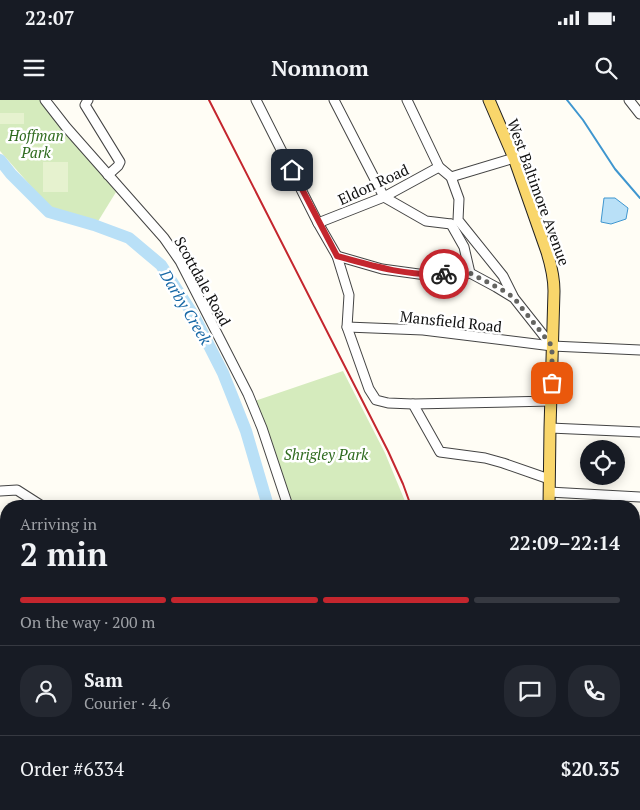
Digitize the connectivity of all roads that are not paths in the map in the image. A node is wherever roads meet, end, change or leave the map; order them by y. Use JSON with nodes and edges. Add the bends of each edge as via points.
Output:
{"nodes":[{"id":1,"x":45,"y":100,"type":"edge"},
{"id":2,"x":88,"y":100,"type":"edge"},
{"id":3,"x":256,"y":100,"type":"edge"},
{"id":4,"x":334,"y":100,"type":"edge"},
{"id":5,"x":407,"y":100,"type":"edge"},
{"id":6,"x":489,"y":100,"type":"edge"},
{"id":7,"x":629,"y":100,"type":"edge"},
{"id":8,"x":640,"y":114,"type":"edge"},
{"id":9,"x":514,"y":158,"type":"junction"},
{"id":10,"x":439,"y":167,"type":"junction"},
{"id":11,"x":108,"y":175,"type":"junction"},
{"id":12,"x":451,"y":177,"type":"junction"},
{"id":13,"x":384,"y":197,"type":"junction"},
{"id":14,"x":318,"y":222,"type":"junction"},
{"id":15,"x":454,"y":222,"type":"junction"},
{"id":16,"x":337,"y":256,"type":"junction"},
{"id":17,"x":470,"y":273,"type":"junction"},
{"id":18,"x":514,"y":298,"type":"junction"},
{"id":19,"x":347,"y":327,"type":"junction"},
{"id":20,"x":552,"y":346,"type":"junction"},
{"id":21,"x":640,"y":350,"type":"edge"},
{"id":22,"x":551,"y":401,"type":"junction"},
{"id":23,"x":413,"y":404,"type":"junction"},
{"id":24,"x":550,"y":428,"type":"junction"},
{"id":25,"x":640,"y":432,"type":"edge"},
{"id":26,"x":549,"y":479,"type":"junction"},
{"id":27,"x":0,"y":491,"type":"edge"},
{"id":28,"x":549,"y":492,"type":"junction"},
{"id":29,"x":640,"y":497,"type":"edge"},
{"id":30,"x":33,"y":500,"type":"edge"},
{"id":31,"x":286,"y":500,"type":"edge"},
{"id":32,"x":549,"y":500,"type":"edge"}],
"edges":[{"from":1,"to":11,"type":"street","name":"Scottdale Road"},
{"from":2,"to":11,"type":"street","via":[[85,105],[120,162]]},
{"from":3,"to":14,"type":"street"},
{"from":4,"to":13,"type":"street"},
{"from":5,"to":10,"type":"street"},
{"from":6,"to":9,"type":"main road","name":"West Baltimore Avenue"},
{"from":7,"to":8,"type":"street"},
{"from":9,"to":12,"type":"street"},
{"from":9,"to":20,"type":"main road","name":"West Baltimore Avenue","via":[[551,265],[554,291]]},
{"from":10,"to":12,"type":"street"},
{"from":10,"to":13,"type":"street","name":"Eldon Road"},
{"from":11,"to":31,"type":"street","name":"Scottdale Road","via":[[180,261],[248,394]]},
{"from":12,"to":15,"type":"street","via":[[459,200]]},
{"from":13,"to":14,"type":"street","name":"Eldon Road"},
{"from":13,"to":15,"type":"street","via":[[426,221]]},
{"from":14,"to":16,"type":"street"},
{"from":15,"to":17,"type":"street"},
{"from":15,"to":18,"type":"street","via":[[503,276]]},
{"from":16,"to":17,"type":"street","via":[[382,269],[426,275]]},
{"from":16,"to":19,"type":"street","via":[[349,295]]},
{"from":17,"to":18,"type":"street"},
{"from":18,"to":20,"type":"street"},
{"from":19,"to":20,"type":"street","name":"Mansfield Road","via":[[422,330]]},
{"from":19,"to":23,"type":"street","via":[[376,400]]},
{"from":20,"to":21,"type":"street","name":"Mansfield Road"},
{"from":20,"to":22,"type":"main road","name":"West Baltimore Avenue"},
{"from":22,"to":23,"type":"street"},
{"from":22,"to":24,"type":"main road","name":"West Baltimore Avenue"},
{"from":23,"to":26,"type":"street","via":[[440,452],[485,458]]},
{"from":24,"to":25,"type":"street"},
{"from":24,"to":26,"type":"main road","name":"West Baltimore Avenue"},
{"from":26,"to":28,"type":"main road","name":"West Baltimore Avenue"},
{"from":27,"to":30,"type":"street","via":[[17,490]]},
{"from":28,"to":29,"type":"street"},
{"from":28,"to":32,"type":"main road","name":"West Baltimore Avenue"}]}
